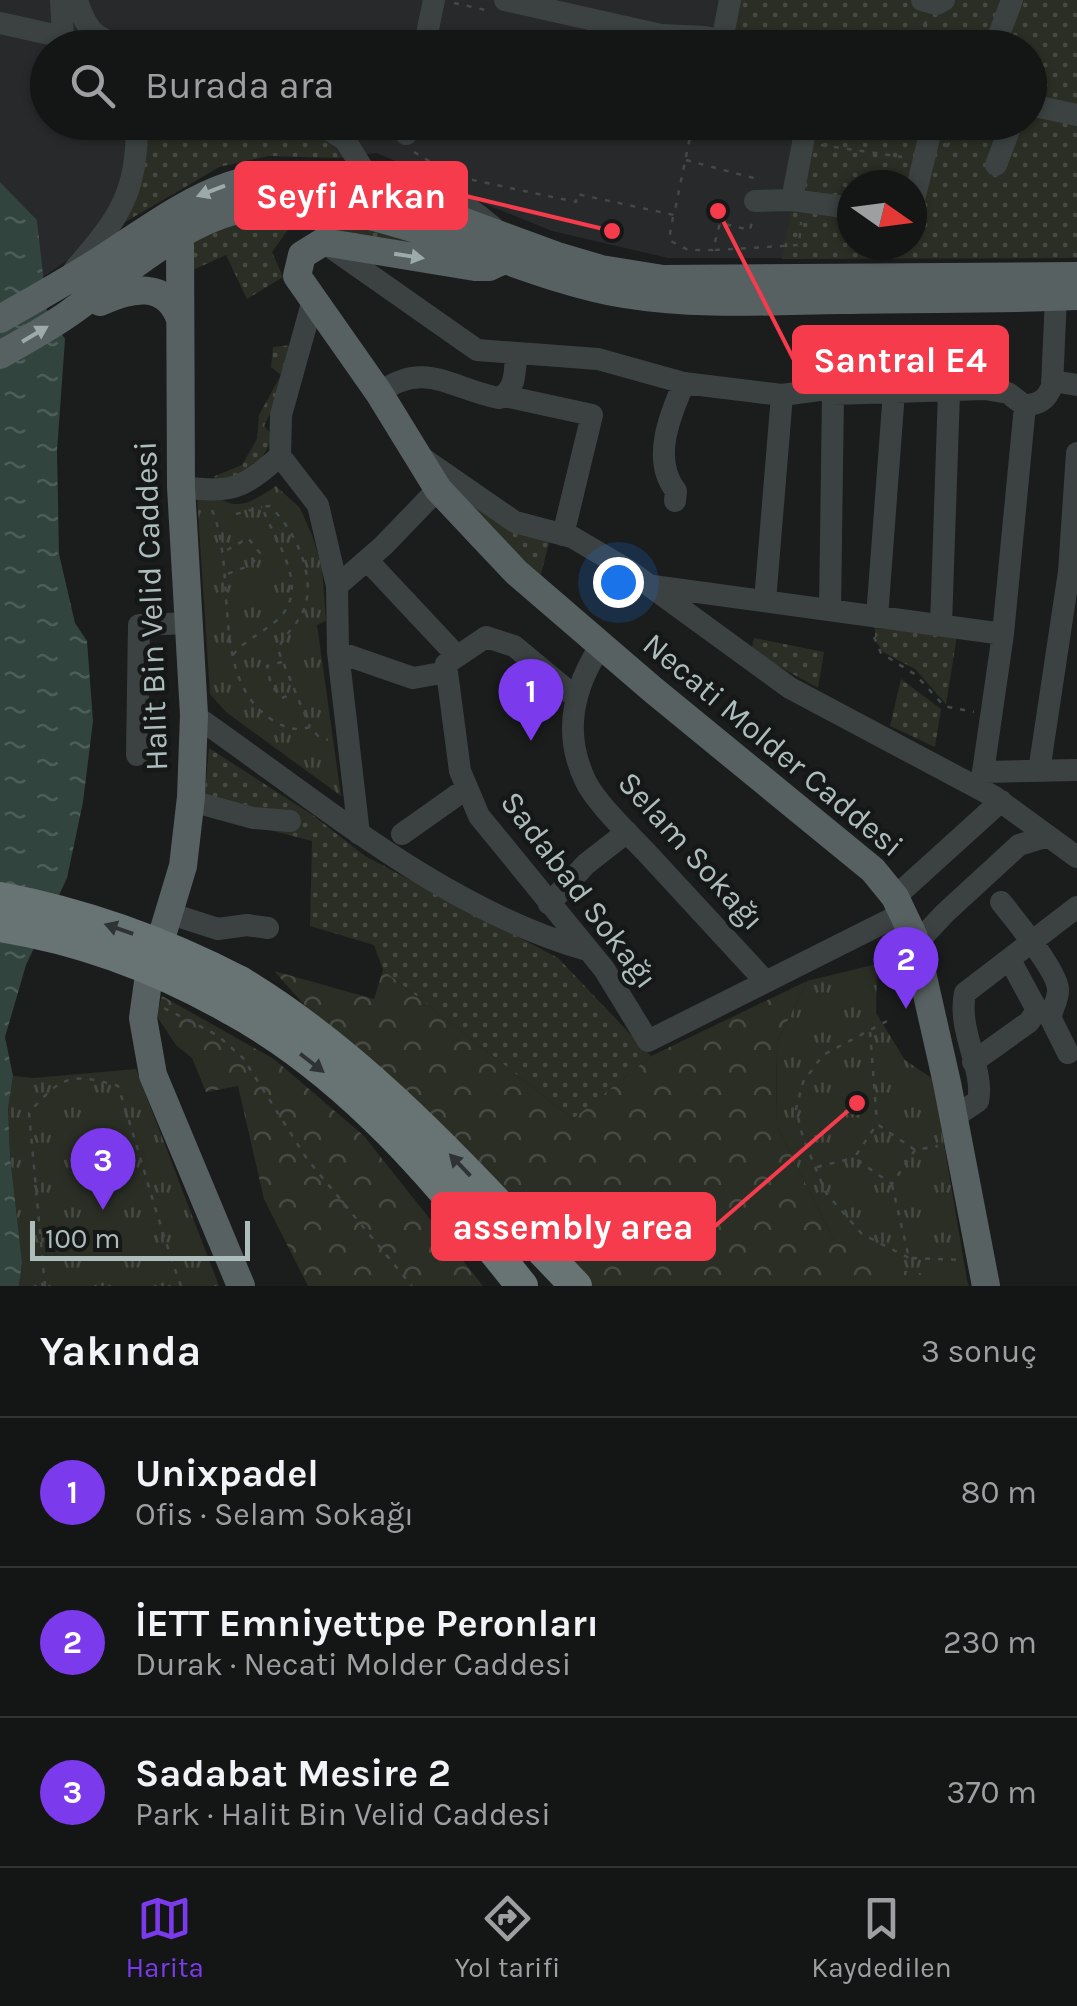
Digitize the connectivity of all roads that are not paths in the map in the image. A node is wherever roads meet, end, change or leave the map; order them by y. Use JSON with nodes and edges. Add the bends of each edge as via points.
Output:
{"nodes":[{"id":1,"x":61,"y":0,"type":"edge"},
{"id":2,"x":77,"y":0,"type":"edge"},
{"id":3,"x":434,"y":0,"type":"edge"},
{"id":4,"x":505,"y":0,"type":"edge"},
{"id":5,"x":730,"y":0,"type":"edge"},
{"id":6,"x":1012,"y":0,"type":"edge"},
{"id":7,"x":0,"y":23,"type":"edge"},
{"id":8,"x":69,"y":30,"type":"edge"},
{"id":9,"x":90,"y":30,"type":"edge"},
{"id":10,"x":428,"y":30,"type":"edge"},
{"id":11,"x":638,"y":30,"type":"edge"},
{"id":12,"x":724,"y":30,"type":"edge"},
{"id":13,"x":1001,"y":30,"type":"edge"},
{"id":14,"x":30,"y":31,"type":"edge"},
{"id":15,"x":1047,"y":109,"type":"edge"},
{"id":16,"x":1077,"y":116,"type":"edge"},
{"id":17,"x":137,"y":140,"type":"edge"},
{"id":18,"x":345,"y":140,"type":"edge"},
{"id":19,"x":804,"y":140,"type":"edge"},
{"id":20,"x":929,"y":140,"type":"edge"},
{"id":21,"x":1005,"y":140,"type":"edge"},
{"id":22,"x":996,"y":165,"type":"dead end"},
{"id":23,"x":922,"y":170,"type":"edge"},
{"id":24,"x":375,"y":188,"type":"junction"},
{"id":25,"x":797,"y":200,"type":"junction"},
{"id":26,"x":756,"y":201,"type":"road end"},
{"id":27,"x":837,"y":206,"type":"edge"},
{"id":28,"x":180,"y":236,"type":"junction"},
{"id":29,"x":323,"y":242,"type":"junction"},
{"id":30,"x":504,"y":250,"type":"junction"},
{"id":31,"x":1077,"y":276,"type":"edge"},
{"id":32,"x":64,"y":282,"type":"junction"},
{"id":33,"x":1067,"y":296,"type":"edge"},
{"id":34,"x":314,"y":300,"type":"junction"},
{"id":35,"x":70,"y":313,"type":"junction"},
{"id":36,"x":0,"y":319,"type":"edge"},
{"id":37,"x":180,"y":319,"type":"junction"},
{"id":38,"x":516,"y":354,"type":"junction"},
{"id":39,"x":0,"y":355,"type":"edge"},
{"id":40,"x":1052,"y":381,"type":"junction"},
{"id":41,"x":684,"y":383,"type":"junction"},
{"id":42,"x":1077,"y":385,"type":"edge"},
{"id":43,"x":894,"y":392,"type":"junction"},
{"id":44,"x":949,"y":392,"type":"junction"},
{"id":45,"x":378,"y":393,"type":"junction"},
{"id":46,"x":833,"y":394,"type":"junction"},
{"id":47,"x":782,"y":395,"type":"junction"},
{"id":48,"x":504,"y":396,"type":"junction"},
{"id":49,"x":1025,"y":406,"type":"junction"},
{"id":50,"x":1077,"y":453,"type":"edge"},
{"id":51,"x":280,"y":456,"type":"junction"},
{"id":52,"x":421,"y":457,"type":"junction"},
{"id":53,"x":192,"y":489,"type":"junction"},
{"id":54,"x":438,"y":489,"type":"junction"},
{"id":55,"x":675,"y":500,"type":"dead end"},
{"id":56,"x":563,"y":534,"type":"junction"},
{"id":57,"x":367,"y":560,"type":"junction"},
{"id":58,"x":337,"y":586,"type":"junction"},
{"id":59,"x":650,"y":586,"type":"junction"},
{"id":60,"x":765,"y":601,"type":"junction"},
{"id":61,"x":830,"y":610,"type":"junction"},
{"id":62,"x":875,"y":616,"type":"junction"},
{"id":63,"x":189,"y":623,"type":"junction"},
{"id":64,"x":941,"y":625,"type":"junction"},
{"id":65,"x":1003,"y":634,"type":"junction"},
{"id":66,"x":600,"y":644,"type":"junction"},
{"id":67,"x":338,"y":652,"type":"junction"},
{"id":68,"x":452,"y":664,"type":"junction"},
{"id":69,"x":574,"y":696,"type":"junction"},
{"id":70,"x":194,"y":715,"type":"junction"},
{"id":71,"x":136,"y":755,"type":"dead end"},
{"id":72,"x":1077,"y":770,"type":"edge"},
{"id":73,"x":1039,"y":771,"type":"junction"},
{"id":74,"x":981,"y":780,"type":"junction"},
{"id":75,"x":467,"y":788,"type":"junction"},
{"id":76,"x":1000,"y":800,"type":"junction"},
{"id":77,"x":190,"y":802,"type":"junction"},
{"id":78,"x":290,"y":821,"type":"dead end"},
{"id":79,"x":626,"y":832,"type":"junction"},
{"id":80,"x":359,"y":834,"type":"junction"},
{"id":81,"x":402,"y":834,"type":"dead end"},
{"id":82,"x":1048,"y":836,"type":"junction"},
{"id":83,"x":1077,"y":857,"type":"edge"},
{"id":84,"x":0,"y":898,"type":"edge"},
{"id":85,"x":1000,"y":902,"type":"dead end"},
{"id":86,"x":549,"y":904,"type":"junction"},
{"id":87,"x":899,"y":905,"type":"junction"},
{"id":88,"x":1077,"y":908,"type":"edge"},
{"id":89,"x":168,"y":913,"type":"junction"},
{"id":90,"x":0,"y":926,"type":"edge"},
{"id":91,"x":268,"y":928,"type":"dead end"},
{"id":92,"x":1032,"y":941,"type":"junction"},
{"id":93,"x":914,"y":946,"type":"junction"},
{"id":94,"x":587,"y":950,"type":"junction"},
{"id":95,"x":1010,"y":960,"type":"junction"},
{"id":96,"x":766,"y":982,"type":"junction"},
{"id":97,"x":236,"y":996,"type":"junction"},
{"id":98,"x":1068,"y":1053,"type":"dead end"},
{"id":99,"x":973,"y":1062,"type":"junction"},
{"id":100,"x":956,"y":1130,"type":"junction"},
{"id":101,"x":984,"y":1273,"type":"edge"},
{"id":102,"x":241,"y":1286,"type":"edge"},
{"id":103,"x":522,"y":1286,"type":"edge"},
{"id":104,"x":576,"y":1286,"type":"edge"}],
"edges":[{"from":1,"to":8,"type":"street"},
{"from":2,"to":9,"type":"street"},
{"from":3,"to":10,"type":"street"},
{"from":4,"to":11,"type":"street"},
{"from":5,"to":12,"type":"street"},
{"from":6,"to":13,"type":"street"},
{"from":7,"to":14,"type":"street"},
{"from":15,"to":16,"type":"street"},
{"from":17,"to":32,"type":"street","via":[[131,188],[104,236]]},
{"from":18,"to":24,"type":"street"},
{"from":19,"to":25,"type":"street"},
{"from":20,"to":23,"type":"street"},
{"from":21,"to":22,"type":"street"},
{"from":24,"to":30,"type":"main road"},
{"from":24,"to":32,"type":"main road","one_way":true,"via":[[284,176],[213,189]]},
{"from":25,"to":26,"type":"street"},
{"from":25,"to":27,"type":"street"},
{"from":28,"to":30,"type":"main road","via":[[237,210],[316,205]]},
{"from":28,"to":35,"type":"main road"},
{"from":28,"to":37,"type":"main road","name":"Halit Bin Velid Caddesi"},
{"from":29,"to":30,"type":"main road","one_way":true,"via":[[475,267],[488,267]]},
{"from":29,"to":34,"type":"main road","name":"Necati Molder Caddesi","via":[[302,255],[297,276]]},
{"from":29,"to":38,"type":"street","via":[[477,350]]},
{"from":30,"to":31,"type":"main road","via":[[663,279]]},
{"from":30,"to":33,"type":"main road","via":[[598,289],[652,298]]},
{"from":32,"to":36,"type":"main road"},
{"from":33,"to":40,"type":"street"},
{"from":34,"to":45,"type":"main road","name":"Necati Molder Caddesi"},
{"from":34,"to":51,"type":"street","via":[[281,415]]},
{"from":35,"to":37,"type":"main road","via":[[142,289],[171,301]]},
{"from":39,"to":35,"type":"main road","one_way":true},
{"from":37,"to":53,"type":"main road","name":"Halit Bin Velid Caddesi"},
{"from":38,"to":41,"type":"street","via":[[598,359]]},
{"from":38,"to":48,"type":"street","via":[[514,382]]},
{"from":40,"to":42,"type":"street"},
{"from":40,"to":49,"type":"street","via":[[1044,400]]},
{"from":41,"to":47,"type":"street"},
{"from":41,"to":55,"type":"street","via":[[668,421],[663,458]]},
{"from":43,"to":44,"type":"street"},
{"from":43,"to":46,"type":"street"},
{"from":43,"to":62,"type":"street"},
{"from":44,"to":49,"type":"street","via":[[1008,393]]},
{"from":44,"to":64,"type":"street"},
{"from":45,"to":48,"type":"street","via":[[413,375]]},
{"from":45,"to":52,"type":"main road","name":"Necati Molder Caddesi"},
{"from":46,"to":47,"type":"street","via":[[827,389]]},
{"from":46,"to":61,"type":"street"},
{"from":47,"to":60,"type":"street"},
{"from":48,"to":56,"type":"street","via":[[592,415]]},
{"from":49,"to":65,"type":"street"},
{"from":50,"to":73,"type":"street","via":[[1069,572]]},
{"from":51,"to":53,"type":"street","via":[[252,480],[221,492]]},
{"from":51,"to":58,"type":"street","via":[[318,504]]},
{"from":52,"to":54,"type":"main road","name":"Necati Molder Caddesi"},
{"from":52,"to":56,"type":"street","via":[[514,522]]},
{"from":53,"to":63,"type":"main road","name":"Halit Bin Velid Caddesi"},
{"from":54,"to":57,"type":"street"},
{"from":54,"to":66,"type":"main road","name":"Necati Molder Caddesi","via":[[516,572]]},
{"from":56,"to":59,"type":"street"},
{"from":57,"to":58,"type":"street"},
{"from":57,"to":68,"type":"street"},
{"from":58,"to":67,"type":"street"},
{"from":59,"to":60,"type":"street"},
{"from":59,"to":74,"type":"street","via":[[790,688]]},
{"from":60,"to":61,"type":"street"},
{"from":61,"to":62,"type":"street"},
{"from":62,"to":64,"type":"street"},
{"from":63,"to":70,"type":"main road","name":"Halit Bin Velid Caddesi"},
{"from":63,"to":71,"type":"street","via":[[139,625]]},
{"from":64,"to":65,"type":"street"},
{"from":65,"to":74,"type":"street"},
{"from":66,"to":69,"type":"street","name":"Selam Sokağı"},
{"from":66,"to":87,"type":"main road","name":"Necati Molder Caddesi","via":[[872,870]]},
{"from":67,"to":68,"type":"street","via":[[413,678]]},
{"from":67,"to":80,"type":"street"},
{"from":68,"to":69,"type":"street","via":[[486,636],[514,646]]},
{"from":68,"to":75,"type":"street","name":"Sadabad Sokağı"},
{"from":69,"to":79,"type":"street","name":"Selam Sokağı","via":[[574,743],[587,784]]},
{"from":70,"to":77,"type":"main road","name":"Halit Bin Velid Caddesi"},
{"from":70,"to":80,"type":"street"},
{"from":72,"to":73,"type":"street"},
{"from":73,"to":74,"type":"street"},
{"from":74,"to":76,"type":"street"},
{"from":75,"to":81,"type":"street"},
{"from":75,"to":86,"type":"street","name":"Sadabad Sokağı","via":[[479,816]]},
{"from":76,"to":82,"type":"street"},
{"from":76,"to":87,"type":"street"},
{"from":77,"to":78,"type":"street"},
{"from":77,"to":89,"type":"main road","name":"Halit Bin Velid Caddesi","via":[[183,866]]},
{"from":79,"to":86,"type":"street"},
{"from":79,"to":96,"type":"street","name":"Selam Sokağı"},
{"from":80,"to":94,"type":"street","via":[[542,937]]},
{"from":82,"to":83,"type":"street"},
{"from":82,"to":93,"type":"street","via":[[1019,845]]},
{"from":97,"to":84,"type":"highway","one_way":true,"bridge":true,"via":[[185,954],[104,924]]},
{"from":85,"to":92,"type":"street"},
{"from":86,"to":94,"type":"street","name":"Sadabad Sokağı"},
{"from":87,"to":93,"type":"main road","name":"Necati Molder Caddesi"},
{"from":87,"to":96,"type":"street"},
{"from":88,"to":92,"type":"street"},
{"from":89,"to":91,"type":"street","via":[[218,930]]},
{"from":89,"to":102,"type":"main road","name":"Halit Bin Velid Caddesi","via":[[144,1000],[146,1047]]},
{"from":90,"to":97,"type":"highway","bridge":true,"via":[[107,952]]},
{"from":92,"to":95,"type":"street"},
{"from":92,"to":98,"type":"street","via":[[1056,982],[1051,1019]]},
{"from":93,"to":100,"type":"main road","name":"Necati Molder Caddesi"},
{"from":94,"to":96,"type":"street","name":"Sadabad Sokağı","via":[[648,1041]]},
{"from":95,"to":99,"type":"street","via":[[964,996]]},
{"from":95,"to":99,"type":"street","via":[[1033,998],[1035,1016]]},
{"from":97,"to":103,"type":"highway","one_way":true,"via":[[358,1100]]},
{"from":104,"to":97,"type":"highway","one_way":true,"via":[[372,1080],[282,1008]]},
{"from":99,"to":100,"type":"street","via":[[981,1090]]},
{"from":100,"to":101,"type":"main road","name":"Necati Molder Caddesi"}]}
